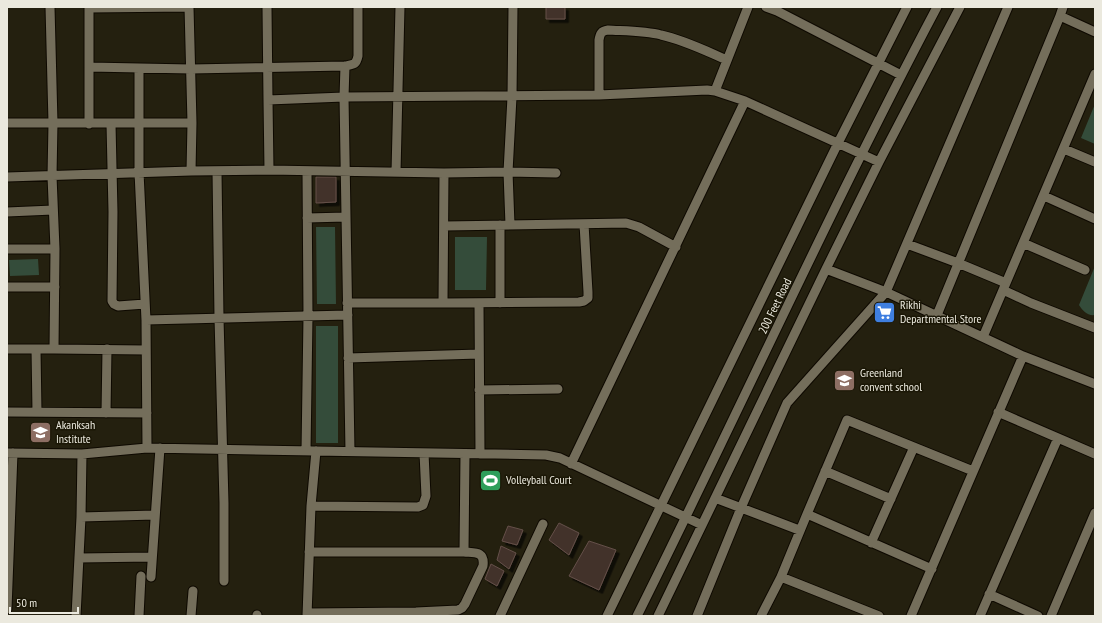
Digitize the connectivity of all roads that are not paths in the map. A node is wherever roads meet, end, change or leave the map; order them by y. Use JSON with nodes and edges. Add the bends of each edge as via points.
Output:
{"nodes":[{"id":1,"x":50,"y":7,"type":"edge"},
{"id":2,"x":128,"y":7,"type":"edge"},
{"id":3,"x":190,"y":7,"type":"edge"},
{"id":4,"x":267,"y":7,"type":"edge"},
{"id":5,"x":358,"y":7,"type":"edge"},
{"id":6,"x":400,"y":7,"type":"edge"},
{"id":7,"x":513,"y":7,"type":"edge"},
{"id":8,"x":748,"y":7,"type":"edge"},
{"id":9,"x":766,"y":7,"type":"edge"},
{"id":10,"x":907,"y":7,"type":"edge"},
{"id":11,"x":937,"y":7,"type":"edge"},
{"id":12,"x":960,"y":7,"type":"edge"},
{"id":13,"x":1008,"y":7,"type":"edge"},
{"id":14,"x":1064,"y":7,"type":"edge"},
{"id":15,"x":89,"y":8,"type":"edge"},
{"id":16,"x":778,"y":9,"type":"edge"},
{"id":17,"x":1060,"y":16,"type":"junction"},
{"id":18,"x":1095,"y":32,"type":"edge"},
{"id":19,"x":727,"y":60,"type":"junction"},
{"id":20,"x":878,"y":63,"type":"junction"},
{"id":21,"x":345,"y":66,"type":"junction"},
{"id":22,"x":89,"y":67,"type":"junction"},
{"id":23,"x":268,"y":67,"type":"junction"},
{"id":24,"x":139,"y":68,"type":"junction"},
{"id":25,"x":191,"y":69,"type":"junction"},
{"id":26,"x":1095,"y":74,"type":"edge"},
{"id":27,"x":901,"y":75,"type":"junction"},
{"id":28,"x":715,"y":91,"type":"junction"},
{"id":29,"x":599,"y":95,"type":"junction"},
{"id":30,"x":344,"y":97,"type":"junction"},
{"id":31,"x":398,"y":97,"type":"junction"},
{"id":32,"x":512,"y":97,"type":"junction"},
{"id":33,"x":268,"y":100,"type":"junction"},
{"id":34,"x":745,"y":101,"type":"junction"},
{"id":35,"x":7,"y":123,"type":"edge"},
{"id":36,"x":53,"y":123,"type":"junction"},
{"id":37,"x":192,"y":123,"type":"junction"},
{"id":38,"x":89,"y":124,"type":"junction"},
{"id":39,"x":111,"y":124,"type":"junction"},
{"id":40,"x":140,"y":124,"type":"junction"},
{"id":41,"x":838,"y":143,"type":"junction"},
{"id":42,"x":1064,"y":148,"type":"junction"},
{"id":43,"x":862,"y":154,"type":"junction"},
{"id":44,"x":879,"y":162,"type":"junction"},
{"id":45,"x":1095,"y":162,"type":"edge"},
{"id":46,"x":269,"y":170,"type":"junction"},
{"id":47,"x":191,"y":171,"type":"junction"},
{"id":48,"x":217,"y":171,"type":"junction"},
{"id":49,"x":307,"y":171,"type":"junction"},
{"id":50,"x":346,"y":171,"type":"junction"},
{"id":51,"x":139,"y":172,"type":"junction"},
{"id":52,"x":396,"y":172,"type":"junction"},
{"id":53,"x":444,"y":172,"type":"junction"},
{"id":54,"x":508,"y":172,"type":"junction"},
{"id":55,"x":112,"y":173,"type":"junction"},
{"id":56,"x":556,"y":173,"type":"dead end"},
{"id":57,"x":52,"y":176,"type":"junction"},
{"id":58,"x":7,"y":177,"type":"edge"},
{"id":59,"x":1044,"y":196,"type":"junction"},
{"id":60,"x":53,"y":210,"type":"junction"},
{"id":61,"x":7,"y":212,"type":"edge"},
{"id":62,"x":346,"y":217,"type":"junction"},
{"id":63,"x":307,"y":218,"type":"junction"},
{"id":64,"x":1095,"y":219,"type":"edge"},
{"id":65,"x":584,"y":224,"type":"junction"},
{"id":66,"x":500,"y":225,"type":"junction"},
{"id":67,"x":510,"y":225,"type":"junction"},
{"id":68,"x":444,"y":226,"type":"junction"},
{"id":69,"x":1023,"y":243,"type":"junction"},
{"id":70,"x":907,"y":244,"type":"junction"},
{"id":71,"x":676,"y":247,"type":"junction"},
{"id":72,"x":7,"y":249,"type":"edge"},
{"id":73,"x":55,"y":249,"type":"junction"},
{"id":74,"x":958,"y":264,"type":"junction"},
{"id":75,"x":826,"y":269,"type":"junction"},
{"id":76,"x":1085,"y":270,"type":"dead end"},
{"id":77,"x":7,"y":287,"type":"edge"},
{"id":78,"x":55,"y":287,"type":"junction"},
{"id":79,"x":1004,"y":287,"type":"junction"},
{"id":80,"x":886,"y":292,"type":"junction"},
{"id":81,"x":348,"y":303,"type":"junction"},
{"id":82,"x":443,"y":303,"type":"junction"},
{"id":83,"x":500,"y":303,"type":"junction"},
{"id":84,"x":145,"y":304,"type":"junction"},
{"id":85,"x":478,"y":304,"type":"junction"},
{"id":86,"x":348,"y":315,"type":"junction"},
{"id":87,"x":937,"y":315,"type":"junction"},
{"id":88,"x":308,"y":316,"type":"junction"},
{"id":89,"x":219,"y":318,"type":"junction"},
{"id":90,"x":146,"y":320,"type":"junction"},
{"id":91,"x":1095,"y":328,"type":"edge"},
{"id":92,"x":983,"y":337,"type":"junction"},
{"id":93,"x":7,"y":349,"type":"edge"},
{"id":94,"x":36,"y":349,"type":"junction"},
{"id":95,"x":54,"y":349,"type":"junction"},
{"id":96,"x":106,"y":349,"type":"junction"},
{"id":97,"x":146,"y":350,"type":"junction"},
{"id":98,"x":479,"y":354,"type":"junction"},
{"id":99,"x":1023,"y":356,"type":"junction"},
{"id":100,"x":348,"y":358,"type":"junction"},
{"id":101,"x":1095,"y":384,"type":"edge"},
{"id":102,"x":558,"y":389,"type":"dead end"},
{"id":103,"x":479,"y":390,"type":"junction"},
{"id":104,"x":7,"y":412,"type":"edge"},
{"id":105,"x":37,"y":412,"type":"junction"},
{"id":106,"x":998,"y":412,"type":"junction"},
{"id":107,"x":106,"y":413,"type":"junction"},
{"id":108,"x":147,"y":413,"type":"junction"},
{"id":109,"x":1058,"y":438,"type":"junction"},
{"id":110,"x":914,"y":447,"type":"junction"},
{"id":111,"x":147,"y":448,"type":"junction"},
{"id":112,"x":160,"y":448,"type":"junction"},
{"id":113,"x":222,"y":449,"type":"junction"},
{"id":114,"x":306,"y":451,"type":"junction"},
{"id":115,"x":316,"y":451,"type":"junction"},
{"id":116,"x":350,"y":451,"type":"junction"},
{"id":117,"x":10,"y":453,"type":"edge"},
{"id":118,"x":424,"y":453,"type":"junction"},
{"id":119,"x":82,"y":454,"type":"junction"},
{"id":120,"x":465,"y":454,"type":"junction"},
{"id":121,"x":480,"y":454,"type":"junction"},
{"id":122,"x":1095,"y":454,"type":"edge"},
{"id":123,"x":571,"y":464,"type":"junction"},
{"id":124,"x":825,"y":471,"type":"junction"},
{"id":125,"x":973,"y":472,"type":"junction"},
{"id":126,"x":715,"y":498,"type":"junction"},
{"id":127,"x":891,"y":499,"type":"junction"},
{"id":128,"x":311,"y":506,"type":"junction"},
{"id":129,"x":661,"y":506,"type":"junction"},
{"id":130,"x":741,"y":508,"type":"junction"},
{"id":131,"x":807,"y":514,"type":"junction"},
{"id":132,"x":155,"y":515,"type":"junction"},
{"id":133,"x":81,"y":517,"type":"junction"},
{"id":134,"x":686,"y":518,"type":"junction"},
{"id":135,"x":1094,"y":519,"type":"edge"},
{"id":136,"x":542,"y":524,"type":"dead end"},
{"id":137,"x":702,"y":525,"type":"junction"},
{"id":138,"x":799,"y":530,"type":"junction"},
{"id":139,"x":871,"y":543,"type":"junction"},
{"id":140,"x":309,"y":552,"type":"junction"},
{"id":141,"x":464,"y":552,"type":"junction"},
{"id":142,"x":152,"y":557,"type":"junction"},
{"id":143,"x":79,"y":558,"type":"junction"},
{"id":144,"x":932,"y":569,"type":"junction"},
{"id":145,"x":141,"y":576,"type":"dead end"},
{"id":146,"x":151,"y":577,"type":"dead end"},
{"id":147,"x":780,"y":577,"type":"junction"},
{"id":148,"x":224,"y":581,"type":"dead end"},
{"id":149,"x":193,"y":591,"type":"dead end"},
{"id":150,"x":989,"y":594,"type":"junction"},
{"id":151,"x":7,"y":609,"type":"edge"},
{"id":152,"x":307,"y":614,"type":"edge"},
{"id":153,"x":359,"y":614,"type":"edge"},
{"id":154,"x":416,"y":614,"type":"edge"},
{"id":155,"x":76,"y":616,"type":"edge"},
{"id":156,"x":139,"y":616,"type":"edge"},
{"id":157,"x":191,"y":616,"type":"edge"},
{"id":158,"x":500,"y":616,"type":"edge"},
{"id":159,"x":607,"y":616,"type":"edge"},
{"id":160,"x":637,"y":616,"type":"edge"},
{"id":161,"x":658,"y":616,"type":"edge"},
{"id":162,"x":697,"y":616,"type":"edge"},
{"id":163,"x":761,"y":616,"type":"edge"},
{"id":164,"x":878,"y":616,"type":"edge"},
{"id":165,"x":911,"y":616,"type":"edge"},
{"id":166,"x":980,"y":616,"type":"edge"},
{"id":167,"x":1038,"y":616,"type":"edge"},
{"id":168,"x":1051,"y":616,"type":"edge"}],
"edges":[{"from":1,"to":36,"type":"street"},
{"from":2,"to":3,"type":"street"},
{"from":2,"to":15,"type":"street"},
{"from":3,"to":25,"type":"street"},
{"from":4,"to":23,"type":"street"},
{"from":5,"to":21,"type":"street","via":[[357,61]]},
{"from":6,"to":31,"type":"street"},
{"from":7,"to":32,"type":"street"},
{"from":8,"to":19,"type":"street"},
{"from":9,"to":16,"type":"street"},
{"from":10,"to":20,"type":"street"},
{"from":11,"to":27,"type":"street","name":"200 Feet Road"},
{"from":12,"to":44,"type":"street"},
{"from":13,"to":70,"type":"street"},
{"from":14,"to":17,"type":"street"},
{"from":15,"to":22,"type":"street"},
{"from":16,"to":20,"type":"street"},
{"from":17,"to":18,"type":"street"},
{"from":17,"to":74,"type":"street"},
{"from":19,"to":28,"type":"street"},
{"from":19,"to":29,"type":"street","via":[[659,34],[604,31],[600,34],[599,40]]},
{"from":20,"to":27,"type":"street"},
{"from":20,"to":41,"type":"street"},
{"from":21,"to":23,"type":"street"},
{"from":21,"to":30,"type":"street"},
{"from":22,"to":24,"type":"street"},
{"from":22,"to":38,"type":"street"},
{"from":23,"to":25,"type":"street"},
{"from":23,"to":33,"type":"street"},
{"from":24,"to":25,"type":"street"},
{"from":24,"to":40,"type":"street"},
{"from":25,"to":37,"type":"street"},
{"from":26,"to":42,"type":"street"},
{"from":27,"to":43,"type":"street","name":"200 Feet Road"},
{"from":28,"to":29,"type":"street"},
{"from":28,"to":34,"type":"street"},
{"from":29,"to":32,"type":"street"},
{"from":30,"to":31,"type":"street"},
{"from":30,"to":33,"type":"street"},
{"from":30,"to":50,"type":"street"},
{"from":31,"to":32,"type":"street"},
{"from":31,"to":52,"type":"street"},
{"from":32,"to":54,"type":"street"},
{"from":33,"to":46,"type":"street"},
{"from":34,"to":41,"type":"street"},
{"from":34,"to":71,"type":"street"},
{"from":35,"to":36,"type":"street"},
{"from":36,"to":38,"type":"street"},
{"from":36,"to":57,"type":"street"},
{"from":37,"to":40,"type":"street"},
{"from":37,"to":47,"type":"street"},
{"from":38,"to":39,"type":"street"},
{"from":39,"to":40,"type":"street"},
{"from":39,"to":55,"type":"street"},
{"from":40,"to":51,"type":"street"},
{"from":41,"to":43,"type":"street"},
{"from":41,"to":129,"type":"street"},
{"from":42,"to":45,"type":"street"},
{"from":42,"to":59,"type":"street"},
{"from":43,"to":44,"type":"street"},
{"from":43,"to":134,"type":"street","name":"200 Feet Road"},
{"from":44,"to":75,"type":"street"},
{"from":46,"to":48,"type":"street"},
{"from":46,"to":49,"type":"street"},
{"from":47,"to":48,"type":"street"},
{"from":47,"to":51,"type":"street"},
{"from":48,"to":89,"type":"street"},
{"from":49,"to":50,"type":"street"},
{"from":49,"to":63,"type":"street"},
{"from":50,"to":52,"type":"street"},
{"from":50,"to":62,"type":"street"},
{"from":51,"to":55,"type":"street"},
{"from":51,"to":84,"type":"street"},
{"from":52,"to":53,"type":"street"},
{"from":53,"to":54,"type":"street"},
{"from":53,"to":68,"type":"street"},
{"from":54,"to":56,"type":"street"},
{"from":54,"to":67,"type":"street"},
{"from":55,"to":57,"type":"street"},
{"from":55,"to":84,"type":"street","via":[[112,301],[118,306]]},
{"from":57,"to":58,"type":"street"},
{"from":57,"to":60,"type":"street"},
{"from":59,"to":64,"type":"street"},
{"from":59,"to":69,"type":"street"},
{"from":60,"to":61,"type":"street"},
{"from":60,"to":73,"type":"street"},
{"from":62,"to":63,"type":"street"},
{"from":62,"to":81,"type":"street"},
{"from":63,"to":88,"type":"street"},
{"from":65,"to":67,"type":"street"},
{"from":65,"to":71,"type":"street","via":[[626,223]]},
{"from":65,"to":83,"type":"street","via":[[588,298],[579,302]]},
{"from":66,"to":67,"type":"street"},
{"from":66,"to":68,"type":"street"},
{"from":66,"to":83,"type":"street"},
{"from":68,"to":82,"type":"street"},
{"from":69,"to":76,"type":"street"},
{"from":69,"to":79,"type":"street"},
{"from":70,"to":74,"type":"street"},
{"from":70,"to":80,"type":"street"},
{"from":71,"to":123,"type":"street"},
{"from":72,"to":73,"type":"street"},
{"from":73,"to":78,"type":"street"},
{"from":74,"to":79,"type":"street"},
{"from":74,"to":87,"type":"street"},
{"from":75,"to":80,"type":"street"},
{"from":75,"to":126,"type":"street"},
{"from":77,"to":78,"type":"street"},
{"from":78,"to":95,"type":"street"},
{"from":79,"to":91,"type":"street","via":[[1031,302]]},
{"from":79,"to":92,"type":"street"},
{"from":80,"to":87,"type":"street"},
{"from":80,"to":130,"type":"street","via":[[787,402]]},
{"from":81,"to":82,"type":"street"},
{"from":81,"to":86,"type":"street"},
{"from":82,"to":85,"type":"street"},
{"from":83,"to":85,"type":"street"},
{"from":84,"to":90,"type":"street"},
{"from":85,"to":98,"type":"street"},
{"from":86,"to":88,"type":"street"},
{"from":86,"to":100,"type":"street"},
{"from":87,"to":92,"type":"street"},
{"from":88,"to":89,"type":"street"},
{"from":88,"to":114,"type":"street"},
{"from":89,"to":90,"type":"street"},
{"from":89,"to":113,"type":"street"},
{"from":90,"to":97,"type":"street"},
{"from":92,"to":99,"type":"street"},
{"from":93,"to":94,"type":"street"},
{"from":94,"to":95,"type":"street"},
{"from":94,"to":105,"type":"street"},
{"from":95,"to":96,"type":"street"},
{"from":96,"to":97,"type":"street"},
{"from":96,"to":107,"type":"street"},
{"from":97,"to":108,"type":"street"},
{"from":98,"to":100,"type":"street"},
{"from":98,"to":103,"type":"street"},
{"from":99,"to":101,"type":"street"},
{"from":99,"to":106,"type":"street"},
{"from":100,"to":116,"type":"street"},
{"from":102,"to":103,"type":"street"},
{"from":103,"to":121,"type":"street"},
{"from":104,"to":105,"type":"street"},
{"from":105,"to":107,"type":"street"},
{"from":106,"to":109,"type":"street"},
{"from":106,"to":125,"type":"street"},
{"from":107,"to":108,"type":"street"},
{"from":108,"to":111,"type":"street"},
{"from":109,"to":122,"type":"street"},
{"from":109,"to":150,"type":"street"},
{"from":110,"to":124,"type":"street","via":[[847,420]]},
{"from":110,"to":125,"type":"street"},
{"from":110,"to":127,"type":"street"},
{"from":111,"to":112,"type":"street"},
{"from":111,"to":119,"type":"street"},
{"from":112,"to":113,"type":"street"},
{"from":112,"to":132,"type":"street"},
{"from":113,"to":114,"type":"street"},
{"from":113,"to":148,"type":"street"},
{"from":114,"to":115,"type":"street"},
{"from":115,"to":116,"type":"street"},
{"from":115,"to":128,"type":"street"},
{"from":116,"to":118,"type":"street"},
{"from":117,"to":119,"type":"street"},
{"from":117,"to":151,"type":"street"},
{"from":118,"to":120,"type":"street"},
{"from":118,"to":128,"type":"street","via":[[426,496],[423,505]]},
{"from":119,"to":133,"type":"street"},
{"from":120,"to":121,"type":"street"},
{"from":120,"to":141,"type":"street"},
{"from":121,"to":123,"type":"street","via":[[546,455]]},
{"from":123,"to":129,"type":"street"},
{"from":124,"to":127,"type":"street"},
{"from":124,"to":131,"type":"street"},
{"from":125,"to":144,"type":"street"},
{"from":126,"to":130,"type":"street"},
{"from":126,"to":137,"type":"street"},
{"from":127,"to":139,"type":"street"},
{"from":128,"to":140,"type":"street"},
{"from":129,"to":134,"type":"street"},
{"from":129,"to":159,"type":"street"},
{"from":130,"to":138,"type":"street"},
{"from":130,"to":162,"type":"street"},
{"from":131,"to":138,"type":"street"},
{"from":131,"to":139,"type":"street"},
{"from":132,"to":133,"type":"street"},
{"from":132,"to":142,"type":"street"},
{"from":133,"to":143,"type":"street"},
{"from":134,"to":137,"type":"street"},
{"from":134,"to":160,"type":"street","name":"200 Feet Road"},
{"from":135,"to":168,"type":"street"},
{"from":136,"to":158,"type":"street"},
{"from":137,"to":161,"type":"street"},
{"from":138,"to":147,"type":"street"},
{"from":139,"to":144,"type":"street"},
{"from":140,"to":141,"type":"street"},
{"from":140,"to":152,"type":"street"},
{"from":141,"to":154,"type":"street","via":[[480,554],[484,561],[462,608]]},
{"from":142,"to":143,"type":"street"},
{"from":142,"to":146,"type":"street"},
{"from":143,"to":155,"type":"street"},
{"from":144,"to":165,"type":"street"},
{"from":145,"to":156,"type":"street"},
{"from":147,"to":163,"type":"street"},
{"from":147,"to":164,"type":"street"},
{"from":149,"to":157,"type":"street"},
{"from":150,"to":166,"type":"street"},
{"from":150,"to":167,"type":"street"},
{"from":152,"to":153,"type":"street"},
{"from":153,"to":154,"type":"street"}]}
